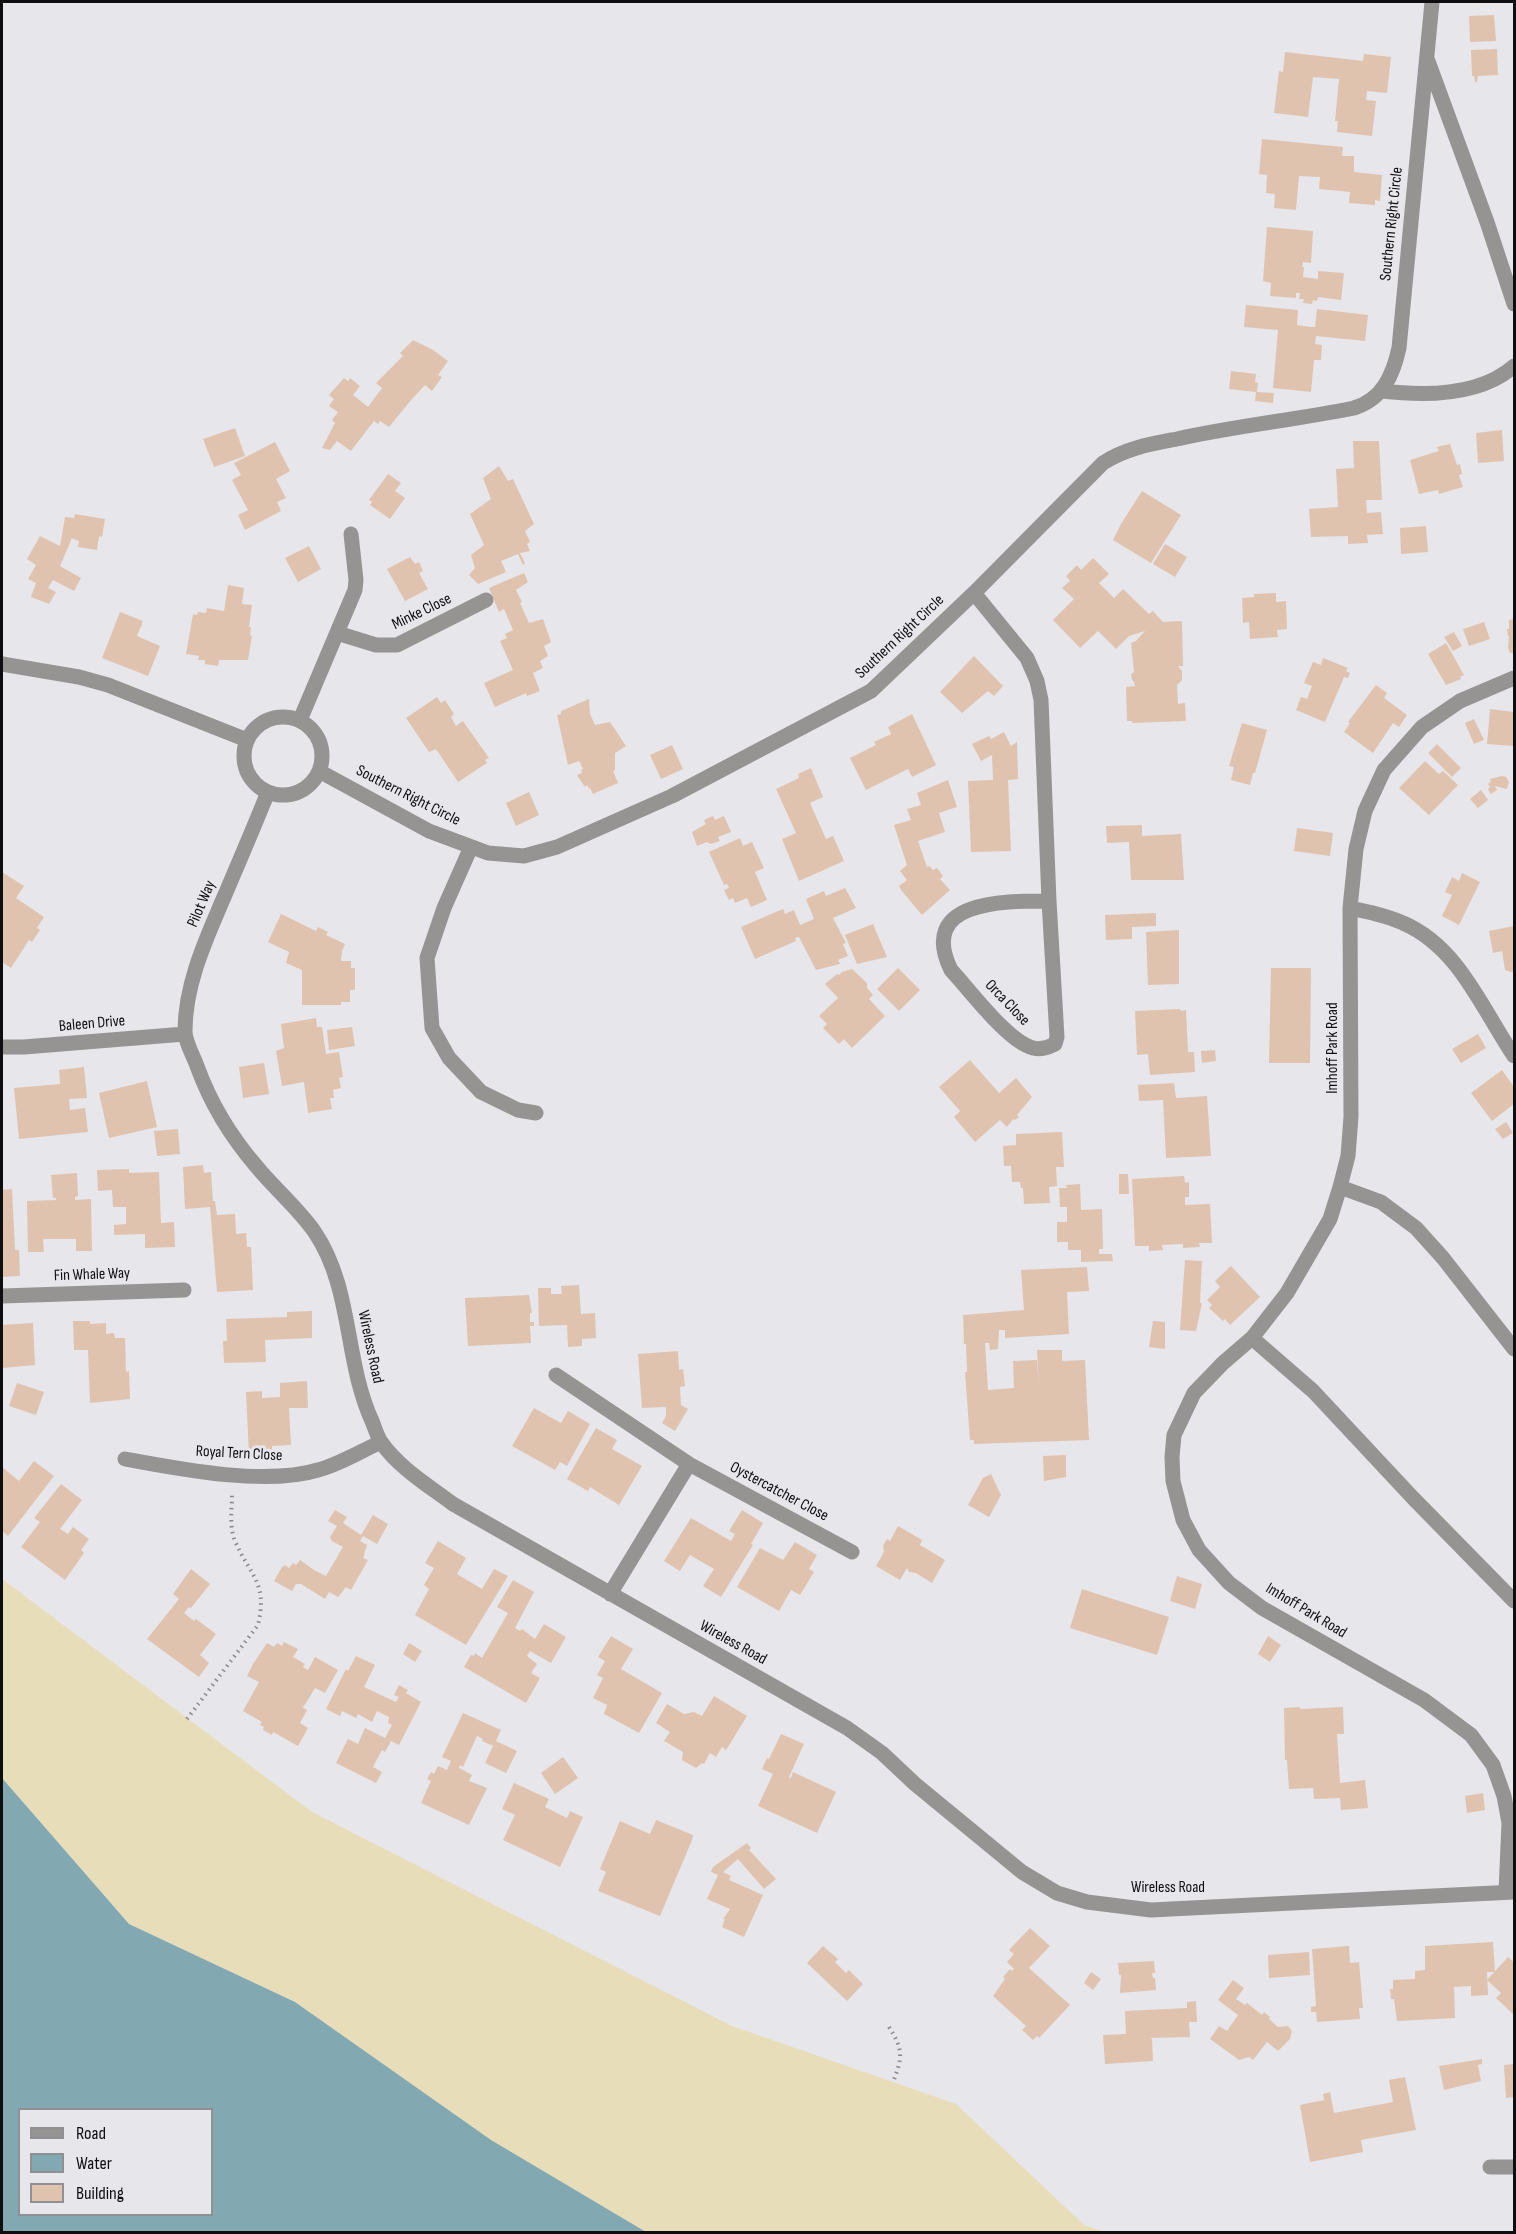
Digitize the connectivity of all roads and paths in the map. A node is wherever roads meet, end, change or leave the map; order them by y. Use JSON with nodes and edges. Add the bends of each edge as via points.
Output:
{"nodes":[{"id":1,"x":1432,"y":2,"type":"edge"},
{"id":2,"x":1427,"y":58,"type":"junction"},
{"id":3,"x":1515,"y":304,"type":"edge"},
{"id":4,"x":1515,"y":366,"type":"edge"},
{"id":5,"x":1382,"y":391,"type":"junction"},
{"id":6,"x":351,"y":534,"type":"dead end"},
{"id":7,"x":974,"y":593,"type":"junction"},
{"id":8,"x":486,"y":600,"type":"dead end"},
{"id":9,"x":337,"y":633,"type":"junction"},
{"id":10,"x":2,"y":664,"type":"edge"},
{"id":11,"x":1515,"y":678,"type":"edge"},
{"id":12,"x":300,"y":720,"type":"junction"},
{"id":13,"x":247,"y":740,"type":"junction"},
{"id":14,"x":319,"y":771,"type":"junction"},
{"id":15,"x":268,"y":792,"type":"junction"},
{"id":16,"x":471,"y":847,"type":"junction"},
{"id":17,"x":1049,"y":901,"type":"junction"},
{"id":18,"x":1350,"y":908,"type":"junction"},
{"id":19,"x":185,"y":1034,"type":"junction"},
{"id":20,"x":2,"y":1047,"type":"edge"},
{"id":21,"x":1515,"y":1056,"type":"edge"},
{"id":22,"x":536,"y":1113,"type":"dead end"},
{"id":23,"x":1340,"y":1187,"type":"junction"},
{"id":24,"x":184,"y":1290,"type":"dead end"},
{"id":25,"x":2,"y":1296,"type":"edge"},
{"id":26,"x":1252,"y":1338,"type":"junction"},
{"id":27,"x":1515,"y":1349,"type":"edge"},
{"id":28,"x":556,"y":1375,"type":"dead end"},
{"id":29,"x":381,"y":1442,"type":"junction"},
{"id":30,"x":125,"y":1459,"type":"dead end"},
{"id":31,"x":689,"y":1464,"type":"junction"},
{"id":32,"x":233,"y":1475,"type":"junction"},
{"id":33,"x":852,"y":1552,"type":"dead end"},
{"id":34,"x":610,"y":1594,"type":"junction"},
{"id":35,"x":1515,"y":1601,"type":"edge"},
{"id":36,"x":188,"y":1719,"type":"dead end"},
{"id":37,"x":1510,"y":1892,"type":"edge"},
{"id":38,"x":889,"y":2027,"type":"dead end"},
{"id":39,"x":893,"y":2082,"type":"dead end"},
{"id":40,"x":1490,"y":2167,"type":"dead end"},
{"id":41,"x":1515,"y":2167,"type":"edge"}],
"edges":[{"from":1,"to":2,"type":"street","name":"Southern Right Circle"},
{"from":2,"to":3,"type":"street","name":"Southern Right Circle"},
{"from":2,"to":5,"type":"street","name":"Southern Right Circle","via":[[1399,348]]},
{"from":4,"to":5,"type":"street","via":[[1483,385],[1442,393]]},
{"from":5,"to":7,"type":"street","name":"Southern Right Circle","via":[[1354,408],[1210,432],[1115,455]]},
{"from":6,"to":9,"type":"street","via":[[355,590]]},
{"from":7,"to":16,"type":"street","name":"Southern Right Circle","via":[[871,691],[672,796],[541,852],[508,855]]},
{"from":7,"to":17,"type":"street","name":"Orca Close","via":[[1027,658],[1037,681]]},
{"from":8,"to":9,"type":"street","name":"Minke Close","via":[[397,645],[376,645]]},
{"from":9,"to":12,"type":"street"},
{"from":10,"to":13,"type":"street","via":[[108,685]]},
{"from":11,"to":18,"type":"street","name":"Imhoff Park Road","via":[[1460,701],[1422,727],[1384,770],[1365,811],[1356,849]]},
{"from":12,"to":13,"type":"street","via":[[271,718],[257,726]]},
{"from":12,"to":14,"type":"street","via":[[319,739],[323,755]]},
{"from":13,"to":15,"type":"street","via":[[244,757],[248,771],[256,784]]},
{"from":14,"to":15,"type":"street","via":[[310,784],[296,793]]},
{"from":14,"to":16,"type":"street","name":"Southern Right Circle","via":[[429,831]]},
{"from":15,"to":19,"type":"street","name":"Pilot Way","via":[[195,971]]},
{"from":16,"to":22,"type":"street","via":[[427,958],[432,1028],[449,1058],[481,1092],[518,1110]]},
{"from":17,"to":17,"type":"street","name":"Orca Close","via":[[1057,1037],[1055,1044],[1034,1048],[1013,1038],[951,969],[945,956],[944,933],[950,921],[974,908],[1015,901]]},
{"from":18,"to":21,"type":"street","via":[[1404,923],[1438,946],[1457,966]]},
{"from":18,"to":23,"type":"street","name":"Imhoff Park Road","via":[[1351,1117],[1348,1156]]},
{"from":19,"to":20,"type":"street","name":"Baleen Drive"},
{"from":19,"to":29,"type":"street","name":"Wireless Road","via":[[221,1116],[256,1167],[315,1232],[332,1264],[365,1407]]},
{"from":23,"to":26,"type":"street","name":"Imhoff Park Road","via":[[1330,1219],[1313,1252]]},
{"from":23,"to":27,"type":"street","via":[[1381,1202],[1416,1228]]},
{"from":24,"to":25,"type":"street","name":"Fin Whale Way"},
{"from":26,"to":35,"type":"street","via":[[1313,1391]]},
{"from":26,"to":37,"type":"street","name":"Imhoff Park Road","via":[[1194,1393],[1174,1435],[1173,1481],[1183,1520],[1199,1550],[1229,1582],[1262,1608],[1424,1700],[1471,1735],[1493,1765],[1504,1796],[1509,1823]]},
{"from":28,"to":31,"type":"street","name":"Oystercatcher Close"},
{"from":29,"to":32,"type":"street","name":"Royal Tern Close","via":[[301,1474]]},
{"from":29,"to":34,"type":"street","name":"Wireless Road","via":[[418,1478],[453,1504]]},
{"from":30,"to":32,"type":"street","name":"Royal Tern Close"},
{"from":31,"to":33,"type":"street","name":"Oystercatcher Close"},
{"from":31,"to":34,"type":"street"},
{"from":32,"to":36,"type":"path","via":[[234,1539],[259,1586],[262,1607],[258,1625]]},
{"from":34,"to":37,"type":"street","name":"Wireless Road","via":[[854,1732],[1022,1872],[1057,1893],[1087,1902],[1151,1910]]},
{"from":38,"to":39,"type":"path","via":[[899,2044],[899,2067]]},
{"from":40,"to":41,"type":"street"}]}
